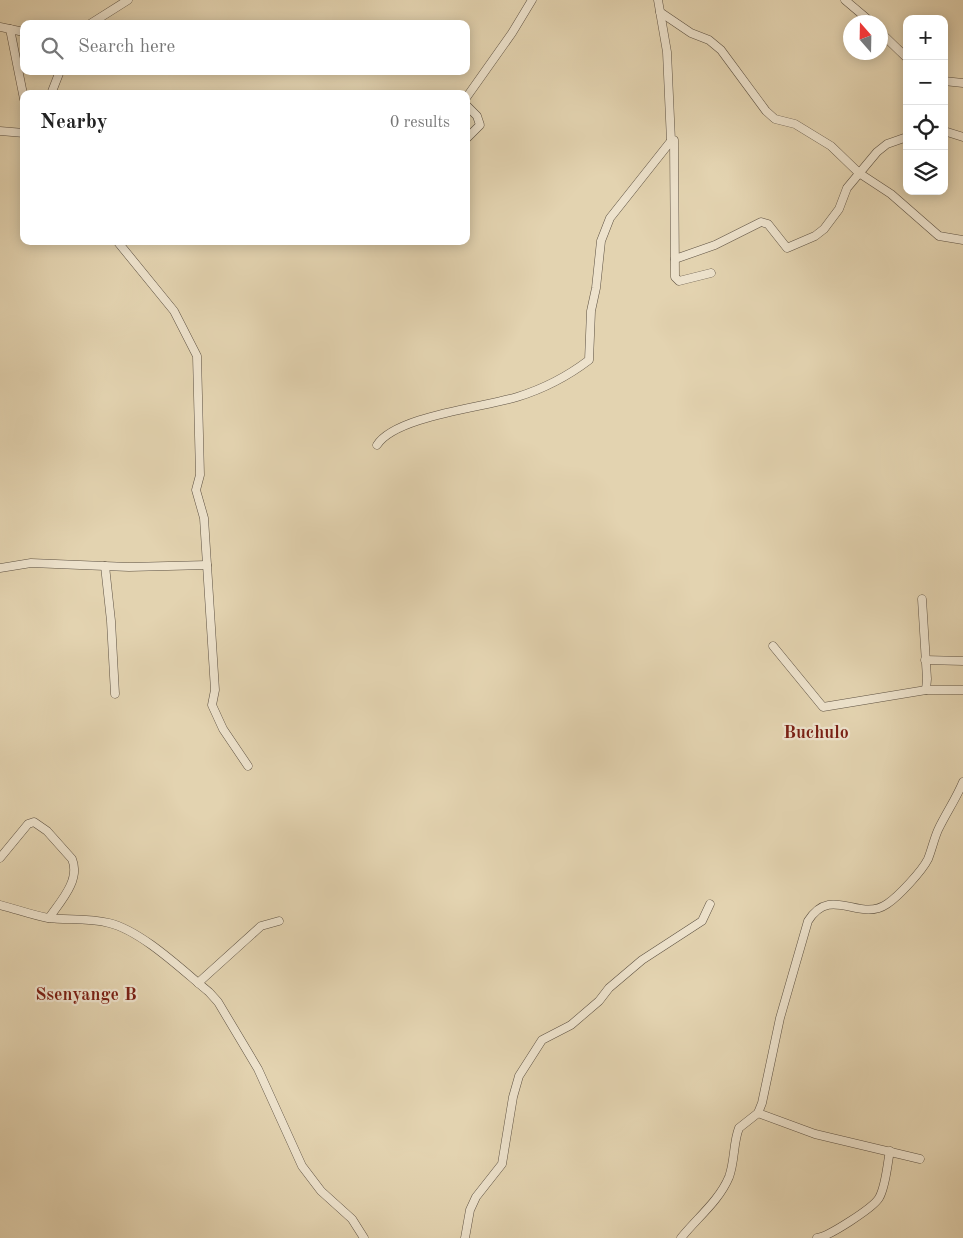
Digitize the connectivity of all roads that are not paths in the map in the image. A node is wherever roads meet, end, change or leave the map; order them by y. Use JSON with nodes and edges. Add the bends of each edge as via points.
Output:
{"nodes":[{"id":1,"x":128,"y":0,"type":"edge"},
{"id":2,"x":532,"y":0,"type":"edge"},
{"id":3,"x":658,"y":0,"type":"edge"},
{"id":4,"x":845,"y":0,"type":"edge"},
{"id":5,"x":660,"y":12,"type":"junction"},
{"id":6,"x":863,"y":15,"type":"edge"},
{"id":7,"x":96,"y":20,"type":"edge"},
{"id":8,"x":0,"y":27,"type":"edge"},
{"id":9,"x":10,"y":29,"type":"junction"},
{"id":10,"x":20,"y":31,"type":"edge"},
{"id":11,"x":888,"y":40,"type":"edge"},
{"id":12,"x":903,"y":54,"type":"edge"},
{"id":13,"x":58,"y":75,"type":"edge"},
{"id":14,"x":948,"y":81,"type":"edge"},
{"id":15,"x":963,"y":83,"type":"edge"},
{"id":16,"x":22,"y":90,"type":"edge"},
{"id":17,"x":53,"y":90,"type":"edge"},
{"id":18,"x":470,"y":92,"type":"edge"},
{"id":19,"x":470,"y":109,"type":"edge"},
{"id":20,"x":0,"y":131,"type":"edge"},
{"id":21,"x":948,"y":132,"type":"edge"},
{"id":22,"x":20,"y":133,"type":"edge"},
{"id":23,"x":470,"y":135,"type":"edge"},
{"id":24,"x":963,"y":137,"type":"edge"},
{"id":25,"x":903,"y":138,"type":"edge"},
{"id":26,"x":671,"y":140,"type":"junction"},
{"id":27,"x":859,"y":173,"type":"junction"},
{"id":28,"x":963,"y":240,"type":"edge"},
{"id":29,"x":120,"y":245,"type":"edge"},
{"id":30,"x":675,"y":260,"type":"junction"},
{"id":31,"x":711,"y":273,"type":"dead end"},
{"id":32,"x":377,"y":444,"type":"dead end"},
{"id":33,"x":208,"y":565,"type":"junction"},
{"id":34,"x":105,"y":566,"type":"junction"},
{"id":35,"x":0,"y":568,"type":"edge"},
{"id":36,"x":922,"y":599,"type":"dead end"},
{"id":37,"x":773,"y":646,"type":"dead end"},
{"id":38,"x":926,"y":660,"type":"junction"},
{"id":39,"x":963,"y":661,"type":"edge"},
{"id":40,"x":926,"y":690,"type":"junction"},
{"id":41,"x":963,"y":690,"type":"edge"},
{"id":42,"x":115,"y":694,"type":"dead end"},
{"id":43,"x":248,"y":766,"type":"dead end"},
{"id":44,"x":963,"y":782,"type":"edge"},
{"id":45,"x":0,"y":858,"type":"edge"},
{"id":46,"x":0,"y":904,"type":"edge"},
{"id":47,"x":710,"y":904,"type":"dead end"},
{"id":48,"x":49,"y":918,"type":"junction"},
{"id":49,"x":279,"y":921,"type":"dead end"},
{"id":50,"x":198,"y":983,"type":"junction"},
{"id":51,"x":758,"y":1113,"type":"junction"},
{"id":52,"x":890,"y":1151,"type":"junction"},
{"id":53,"x":920,"y":1158,"type":"dead end"},
{"id":54,"x":364,"y":1238,"type":"edge"},
{"id":55,"x":464,"y":1238,"type":"edge"},
{"id":56,"x":681,"y":1238,"type":"edge"},
{"id":57,"x":817,"y":1238,"type":"edge"}],
"edges":[{"from":1,"to":7,"type":"street"},
{"from":2,"to":18,"type":"street"},
{"from":3,"to":5,"type":"street"},
{"from":4,"to":6,"type":"street"},
{"from":5,"to":26,"type":"street","via":[[667,52]]},
{"from":5,"to":27,"type":"street","via":[[721,50],[775,119],[795,124],[831,146]]},
{"from":8,"to":9,"type":"street"},
{"from":9,"to":10,"type":"street"},
{"from":9,"to":16,"type":"street"},
{"from":11,"to":12,"type":"street"},
{"from":13,"to":17,"type":"street"},
{"from":14,"to":15,"type":"street"},
{"from":19,"to":23,"type":"street","via":[[480,125]]},
{"from":20,"to":22,"type":"street"},
{"from":21,"to":24,"type":"street"},
{"from":25,"to":27,"type":"street","via":[[887,144]]},
{"from":26,"to":30,"type":"street","via":[[674,140]]},
{"from":26,"to":32,"type":"street","via":[[610,218],[601,241],[591,312],[589,360],[572,374],[518,397],[428,417],[396,430]]},
{"from":27,"to":28,"type":"street","via":[[891,194],[939,236]]},
{"from":27,"to":30,"type":"street","via":[[839,209],[815,236],[787,248],[768,224],[761,222]]},
{"from":29,"to":33,"type":"street","via":[[174,311],[197,356],[200,475],[196,490],[204,518]]},
{"from":30,"to":31,"type":"street","via":[[675,277],[679,281]]},
{"from":33,"to":34,"type":"street"},
{"from":33,"to":43,"type":"street","via":[[215,690],[212,705]]},
{"from":34,"to":35,"type":"street","via":[[32,563]]},
{"from":34,"to":42,"type":"street"},
{"from":36,"to":38,"type":"street"},
{"from":37,"to":40,"type":"street","via":[[823,707]]},
{"from":38,"to":39,"type":"street"},
{"from":38,"to":40,"type":"street"},
{"from":40,"to":41,"type":"street"},
{"from":44,"to":51,"type":"street","via":[[938,830],[927,860],[888,904],[867,910],[827,905],[818,908],[808,921],[780,1018]]},
{"from":45,"to":48,"type":"street","via":[[28,824],[34,822],[72,858],[70,886]]},
{"from":46,"to":48,"type":"street"},
{"from":47,"to":55,"type":"street","via":[[702,921],[642,960],[571,1025],[542,1040],[519,1076],[502,1164],[476,1197]]},
{"from":48,"to":50,"type":"street","via":[[70,917],[109,923],[124,929],[143,939]]},
{"from":49,"to":50,"type":"street","via":[[261,926]]},
{"from":50,"to":54,"type":"street","via":[[218,1002],[258,1069],[291,1146],[311,1180],[352,1219]]},
{"from":51,"to":52,"type":"street","via":[[815,1134]]},
{"from":51,"to":56,"type":"street","via":[[739,1128],[728,1178],[717,1196]]},
{"from":52,"to":53,"type":"street"},
{"from":52,"to":57,"type":"street","via":[[876,1203],[827,1236]]}]}
